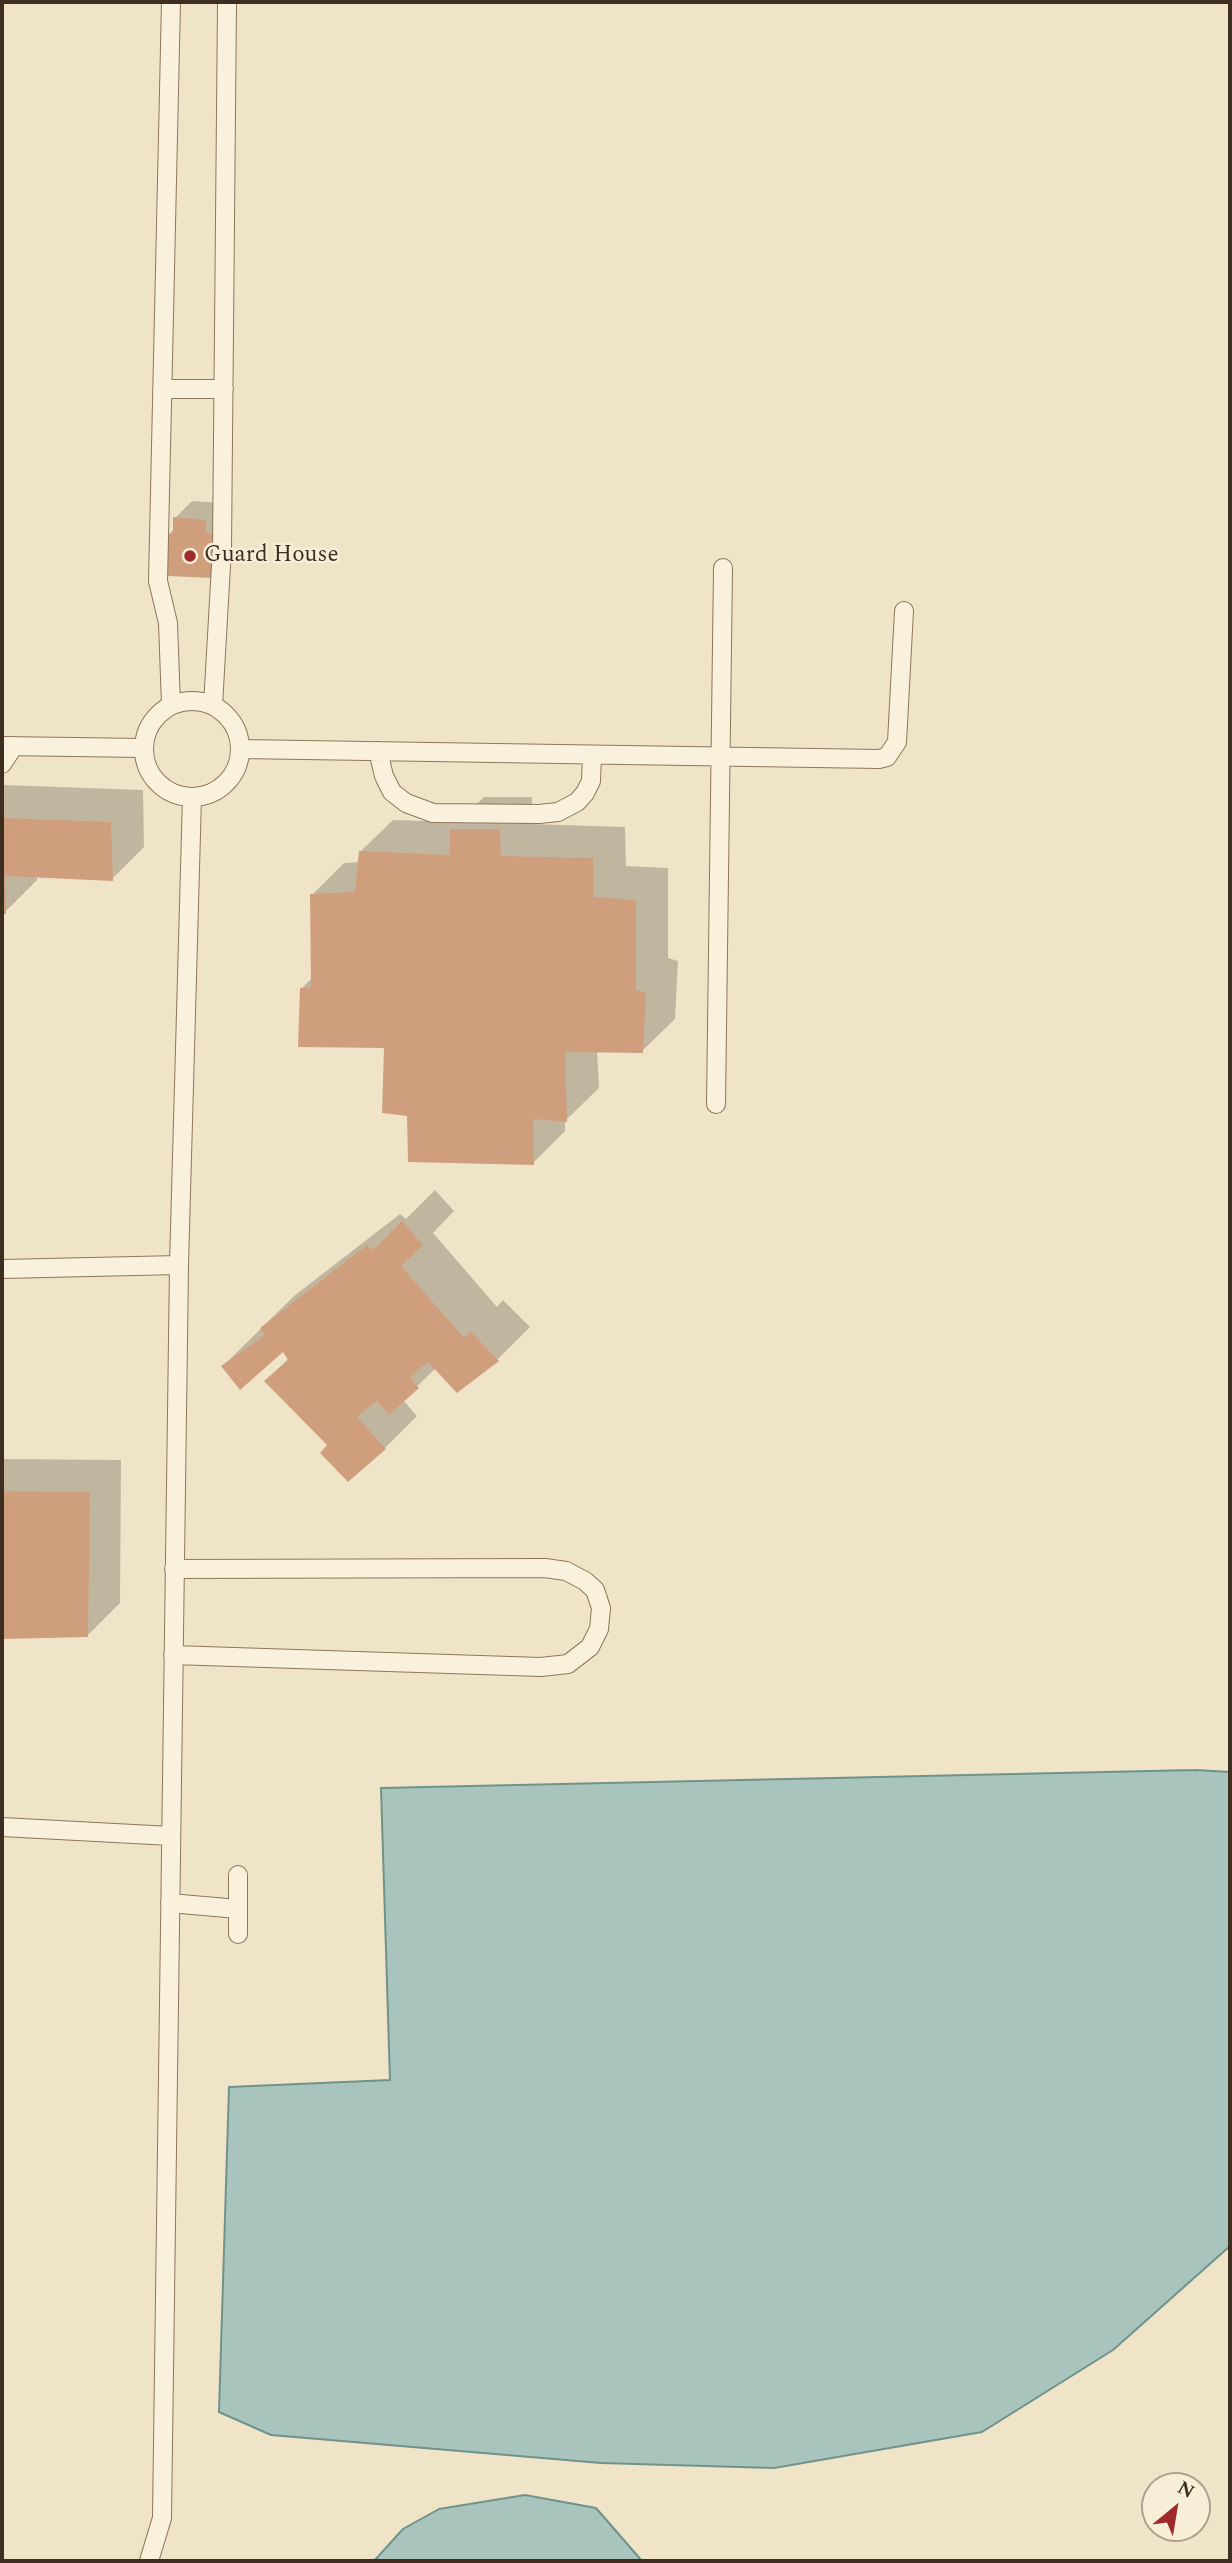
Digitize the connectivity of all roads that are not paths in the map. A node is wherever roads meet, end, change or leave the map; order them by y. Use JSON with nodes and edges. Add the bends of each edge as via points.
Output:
{"nodes":[{"id":1,"x":172,"y":2,"type":"edge"},
{"id":2,"x":226,"y":2,"type":"edge"},
{"id":3,"x":162,"y":389,"type":"junction"},
{"id":4,"x":224,"y":390,"type":"junction"},
{"id":5,"x":723,"y":568,"type":"dead end"},
{"id":6,"x":904,"y":611,"type":"dead end"},
{"id":7,"x":171,"y":705,"type":"junction"},
{"id":8,"x":213,"y":706,"type":"junction"},
{"id":9,"x":8,"y":746,"type":"edge"},
{"id":10,"x":143,"y":748,"type":"junction"},
{"id":11,"x":240,"y":749,"type":"junction"},
{"id":12,"x":379,"y":751,"type":"junction"},
{"id":13,"x":592,"y":755,"type":"junction"},
{"id":14,"x":722,"y":758,"type":"junction"},
{"id":15,"x":2,"y":764,"type":"edge"},
{"id":16,"x":192,"y":797,"type":"junction"},
{"id":17,"x":716,"y":1104,"type":"dead end"},
{"id":18,"x":179,"y":1265,"type":"junction"},
{"id":19,"x":2,"y":1269,"type":"edge"},
{"id":20,"x":174,"y":1570,"type":"junction"},
{"id":21,"x":173,"y":1655,"type":"junction"},
{"id":22,"x":2,"y":1827,"type":"edge"},
{"id":23,"x":171,"y":1836,"type":"junction"},
{"id":24,"x":238,"y":1875,"type":"dead end"},
{"id":25,"x":170,"y":1903,"type":"junction"},
{"id":26,"x":238,"y":1909,"type":"junction"},
{"id":27,"x":238,"y":1934,"type":"dead end"},
{"id":28,"x":149,"y":2561,"type":"edge"}],
"edges":[{"from":1,"to":3,"type":"lane"},
{"from":2,"to":4,"type":"lane"},
{"from":3,"to":4,"type":"lane"},
{"from":3,"to":7,"type":"lane","via":[[158,581],[168,622]]},
{"from":4,"to":8,"type":"lane"},
{"from":5,"to":14,"type":"lane"},
{"from":6,"to":14,"type":"lane","via":[[897,742],[887,757]]},
{"from":7,"to":8,"type":"lane","via":[[185,700]]},
{"from":7,"to":10,"type":"lane","via":[[150,722]]},
{"from":8,"to":11,"type":"lane","via":[[233,724]]},
{"from":9,"to":10,"type":"lane"},
{"from":9,"to":15,"type":"lane"},
{"from":10,"to":16,"type":"lane","via":[[145,764],[163,788]]},
{"from":11,"to":12,"type":"lane"},
{"from":11,"to":16,"type":"lane","via":[[238,765],[226,783],[207,795]]},
{"from":12,"to":13,"type":"lane"},
{"from":12,"to":13,"type":"lane","via":[[392,792],[433,813],[558,812],[585,793],[591,781]]},
{"from":13,"to":14,"type":"lane"},
{"from":14,"to":17,"type":"lane"},
{"from":16,"to":18,"type":"lane"},
{"from":18,"to":19,"type":"lane"},
{"from":18,"to":20,"type":"lane"},
{"from":20,"to":21,"type":"lane"},
{"from":20,"to":21,"type":"lane","via":[[545,1568],[585,1581],[595,1590],[601,1608],[599,1629],[590,1647],[568,1664],[555,1666]]},
{"from":21,"to":23,"type":"lane"},
{"from":22,"to":23,"type":"lane"},
{"from":23,"to":25,"type":"lane"},
{"from":24,"to":26,"type":"lane"},
{"from":25,"to":26,"type":"lane"},
{"from":25,"to":28,"type":"lane","via":[[162,2518]]},
{"from":26,"to":27,"type":"lane"}]}
